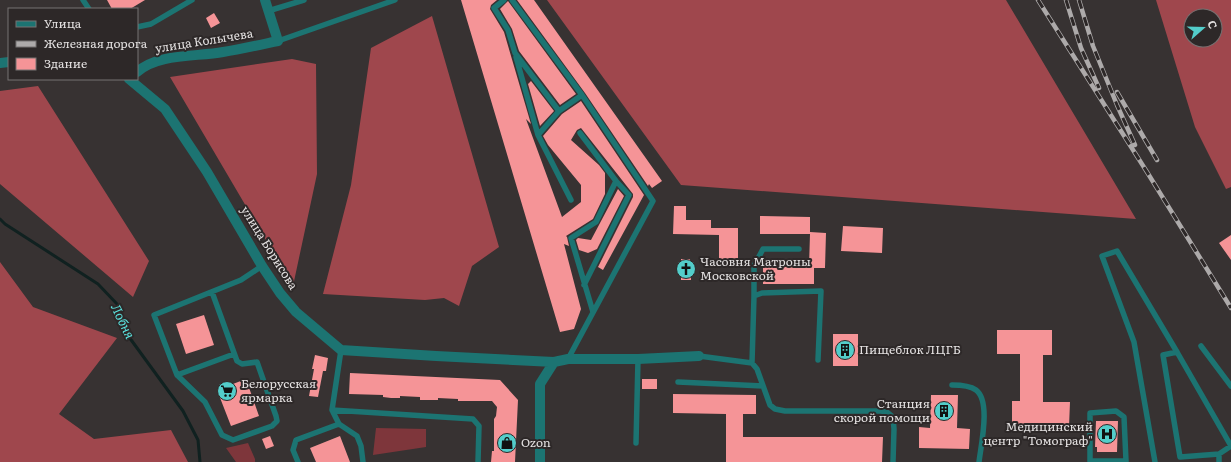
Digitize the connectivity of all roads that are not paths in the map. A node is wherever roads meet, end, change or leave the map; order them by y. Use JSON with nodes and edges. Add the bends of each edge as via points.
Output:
{"nodes":[{"id":1,"x":192,"y":0,"type":"edge"},
{"id":2,"x":265,"y":0,"type":"edge"},
{"id":3,"x":304,"y":0,"type":"edge"},
{"id":4,"x":395,"y":0,"type":"edge"},
{"id":5,"x":504,"y":0,"type":"edge"},
{"id":6,"x":512,"y":0,"type":"edge"},
{"id":7,"x":268,"y":11,"type":"junction"},
{"id":8,"x":138,"y":27,"type":"edge"},
{"id":9,"x":278,"y":41,"type":"junction"},
{"id":10,"x":515,"y":53,"type":"junction"},
{"id":11,"x":138,"y":71,"type":"edge"},
{"id":12,"x":130,"y":80,"type":"edge"},
{"id":13,"x":582,"y":95,"type":"junction"},
{"id":14,"x":559,"y":111,"type":"junction"},
{"id":15,"x":580,"y":133,"type":"dead end"},
{"id":16,"x":538,"y":135,"type":"junction"},
{"id":17,"x":616,"y":181,"type":"junction"},
{"id":18,"x":571,"y":200,"type":"dead end"},
{"id":19,"x":799,"y":249,"type":"dead end"},
{"id":20,"x":262,"y":266,"type":"junction"},
{"id":21,"x":584,"y":285,"type":"junction"},
{"id":22,"x":212,"y":292,"type":"junction"},
{"id":23,"x":754,"y":296,"type":"junction"},
{"id":24,"x":593,"y":312,"type":"junction"},
{"id":25,"x":1201,"y":346,"type":"dead end"},
{"id":26,"x":341,"y":350,"type":"junction"},
{"id":27,"x":1176,"y":352,"type":"junction"},
{"id":28,"x":234,"y":354,"type":"junction"},
{"id":29,"x":699,"y":356,"type":"joint"},
{"id":30,"x":568,"y":359,"type":"junction"},
{"id":31,"x":638,"y":359,"type":"junction"},
{"id":32,"x":818,"y":360,"type":"dead end"},
{"id":33,"x":554,"y":362,"type":"junction"},
{"id":34,"x":752,"y":363,"type":"junction"},
{"id":35,"x":177,"y":375,"type":"junction"},
{"id":36,"x":678,"y":382,"type":"dead end"},
{"id":37,"x":952,"y":384,"type":"dead end"},
{"id":38,"x":763,"y":386,"type":"junction"},
{"id":39,"x":1231,"y":386,"type":"edge"},
{"id":40,"x":332,"y":410,"type":"junction"},
{"id":41,"x":339,"y":424,"type":"junction"},
{"id":42,"x":636,"y":443,"type":"dead end"},
{"id":43,"x":1219,"y":454,"type":"junction"},
{"id":44,"x":1126,"y":461,"type":"edge"},
{"id":45,"x":298,"y":462,"type":"edge"},
{"id":46,"x":363,"y":462,"type":"edge"},
{"id":47,"x":478,"y":462,"type":"edge"},
{"id":48,"x":540,"y":462,"type":"edge"},
{"id":49,"x":893,"y":462,"type":"edge"},
{"id":50,"x":979,"y":462,"type":"edge"},
{"id":51,"x":1156,"y":462,"type":"edge"},
{"id":52,"x":1219,"y":462,"type":"edge"}],
"edges":[{"from":1,"to":8,"type":"lane","via":[[151,24]]},
{"from":2,"to":7,"type":"street"},
{"from":3,"to":7,"type":"lane"},
{"from":4,"to":9,"type":"lane"},
{"from":5,"to":10,"type":"lane","via":[[494,8],[508,30]]},
{"from":6,"to":13,"type":"lane"},
{"from":7,"to":9,"type":"street"},
{"from":9,"to":11,"type":"street","name":"улица Колычева","via":[[222,53],[165,59],[151,63]]},
{"from":10,"to":14,"type":"lane"},
{"from":10,"to":16,"type":"lane"},
{"from":12,"to":20,"type":"street","name":"улица Борисова","via":[[165,109],[207,172]]},
{"from":13,"to":14,"type":"lane"},
{"from":13,"to":24,"type":"lane","via":[[653,201]]},
{"from":14,"to":16,"type":"lane"},
{"from":15,"to":17,"type":"lane"},
{"from":16,"to":18,"type":"lane"},
{"from":17,"to":21,"type":"lane","via":[[629,195]]},
{"from":17,"to":21,"type":"lane","via":[[596,222],[570,238]]},
{"from":19,"to":23,"type":"lane","via":[[763,249],[754,266]]},
{"from":20,"to":22,"type":"lane","via":[[241,280]]},
{"from":20,"to":26,"type":"street","name":"улица Борисова","via":[[296,312]]},
{"from":21,"to":24,"type":"lane"},
{"from":22,"to":28,"type":"lane"},
{"from":22,"to":35,"type":"lane","via":[[154,315]]},
{"from":23,"to":32,"type":"lane","via":[[762,293],[821,291]]},
{"from":23,"to":34,"type":"lane"},
{"from":24,"to":30,"type":"lane"},
{"from":25,"to":39,"type":"lane"},
{"from":26,"to":33,"type":"street"},
{"from":26,"to":40,"type":"lane"},
{"from":27,"to":43,"type":"lane","via":[[1231,446]]},
{"from":27,"to":43,"type":"lane","via":[[1163,355],[1180,457]]},
{"from":27,"to":51,"type":"lane","via":[[1117,252],[1102,256],[1134,342]]},
{"from":28,"to":35,"type":"lane"},
{"from":28,"to":35,"type":"lane","via":[[239,363],[257,362],[276,416],[277,421],[272,426],[233,440],[222,436],[205,402]]},
{"from":29,"to":31,"type":"street"},
{"from":29,"to":34,"type":"lane"},
{"from":30,"to":31,"type":"street"},
{"from":30,"to":33,"type":"street"},
{"from":31,"to":42,"type":"lane"},
{"from":33,"to":48,"type":"street","via":[[540,384]]},
{"from":34,"to":38,"type":"lane"},
{"from":36,"to":38,"type":"lane"},
{"from":37,"to":50,"type":"lane","via":[[975,389],[981,394],[984,420]]},
{"from":38,"to":49,"type":"lane","via":[[774,409],[887,412],[893,417]]},
{"from":40,"to":41,"type":"lane"},
{"from":40,"to":47,"type":"lane","via":[[472,419],[479,426]]},
{"from":41,"to":45,"type":"lane","via":[[296,440],[293,450]]},
{"from":41,"to":46,"type":"lane","via":[[356,436],[361,446]]},
{"from":43,"to":52,"type":"lane"},
{"from":44,"to":44,"type":"lane","via":[[1124,417],[1116,412],[1090,413],[1090,461]]}]}
